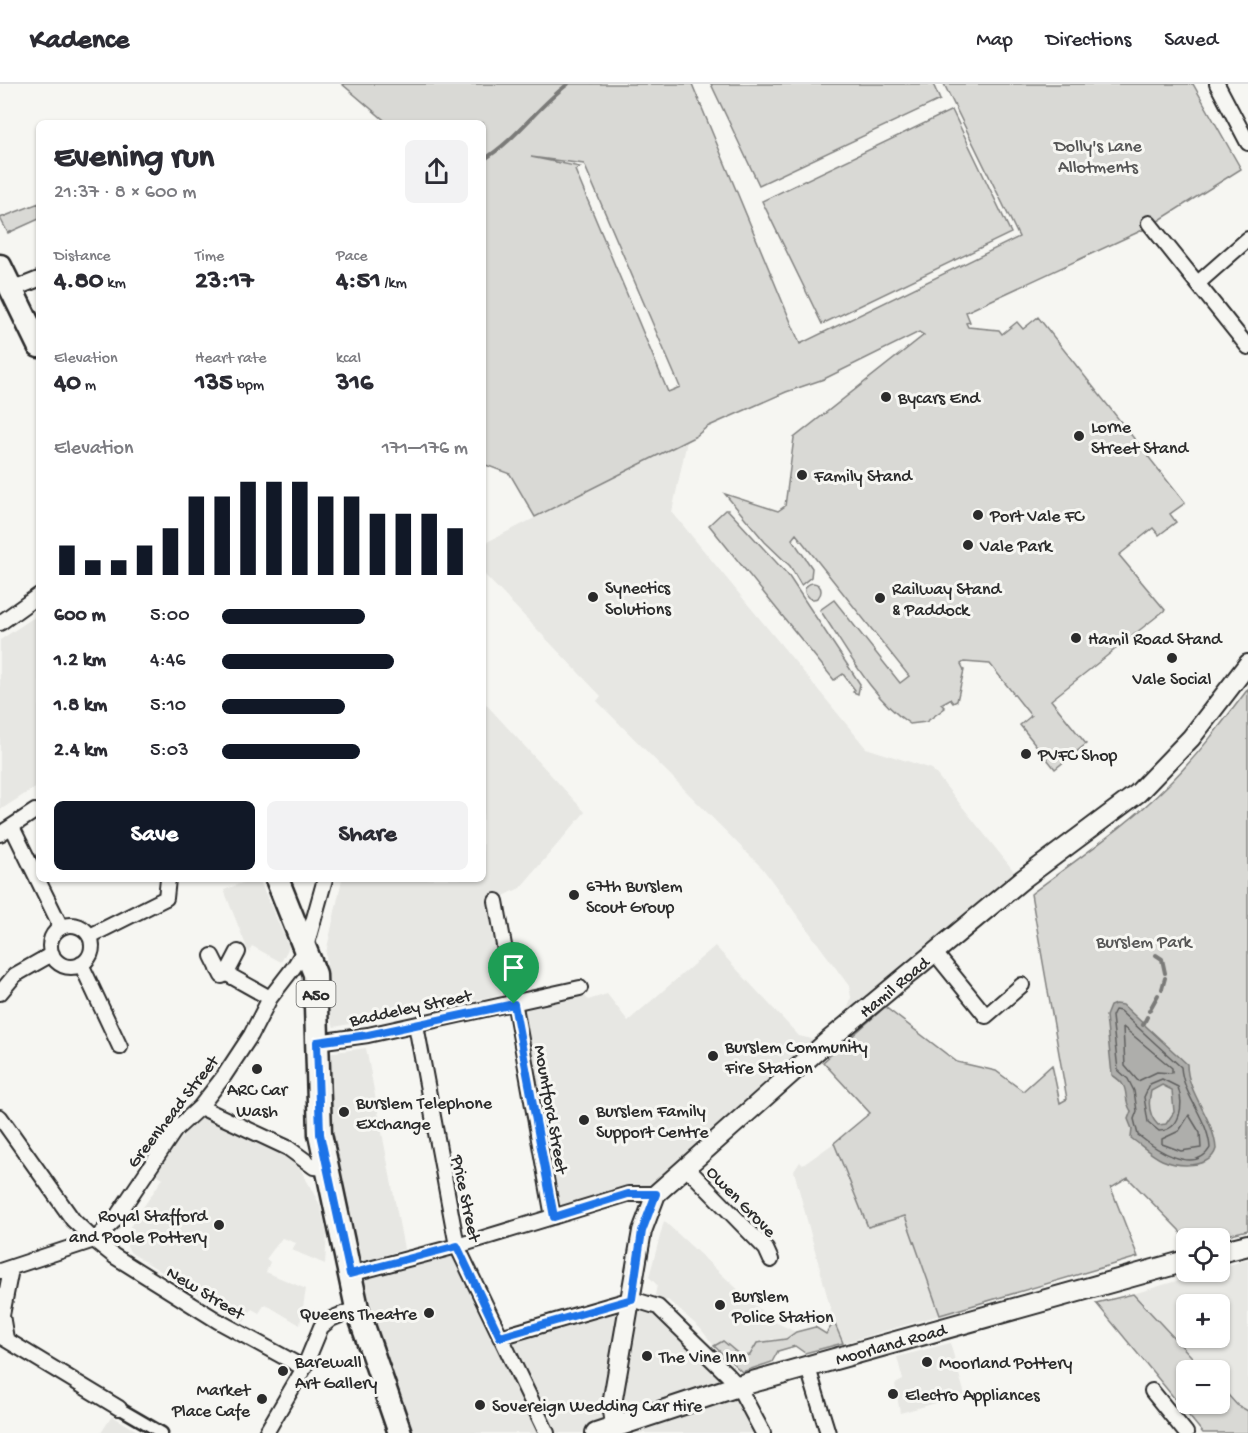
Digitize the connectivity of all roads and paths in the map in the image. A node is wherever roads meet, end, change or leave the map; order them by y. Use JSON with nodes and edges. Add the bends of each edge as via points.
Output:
{"nodes":[{"id":1,"x":1217,"y":84,"type":"edge"},
{"id":2,"x":1248,"y":143,"type":"edge"},
{"id":3,"x":1149,"y":223,"type":"dead end"},
{"id":4,"x":1248,"y":239,"type":"edge"},
{"id":5,"x":0,"y":266,"type":"edge"},
{"id":6,"x":36,"y":280,"type":"edge"},
{"id":7,"x":1198,"y":283,"type":"junction"},
{"id":8,"x":12,"y":290,"type":"junction"},
{"id":9,"x":36,"y":340,"type":"edge"},
{"id":10,"x":1248,"y":347,"type":"edge"},
{"id":11,"x":36,"y":597,"type":"edge"},
{"id":12,"x":0,"y":623,"type":"edge"},
{"id":13,"x":1248,"y":664,"type":"edge"},
{"id":14,"x":35,"y":811,"type":"dead end"},
{"id":15,"x":6,"y":831,"type":"edge"},
{"id":16,"x":168,"y":882,"type":"edge"},
{"id":17,"x":278,"y":882,"type":"edge"},
{"id":18,"x":324,"y":882,"type":"edge"},
{"id":19,"x":496,"y":901,"type":"dead end"},
{"id":20,"x":61,"y":927,"type":"junction"},
{"id":21,"x":90,"y":936,"type":"junction"},
{"id":22,"x":306,"y":947,"type":"junction"},
{"id":23,"x":238,"y":952,"type":"dead end"},
{"id":24,"x":935,"y":953,"type":"junction"},
{"id":25,"x":52,"y":954,"type":"junction"},
{"id":26,"x":81,"y":964,"type":"junction"},
{"id":27,"x":1022,"y":985,"type":"dead end"},
{"id":28,"x":580,"y":988,"type":"dead end"},
{"id":29,"x":0,"y":993,"type":"edge"},
{"id":30,"x":270,"y":998,"type":"junction"},
{"id":31,"x":514,"y":1004,"type":"junction"},
{"id":32,"x":416,"y":1025,"type":"junction"},
{"id":33,"x":317,"y":1042,"type":"junction"},
{"id":34,"x":120,"y":1047,"type":"dead end"},
{"id":35,"x":200,"y":1107,"type":"junction"},
{"id":36,"x":0,"y":1117,"type":"edge"},
{"id":37,"x":686,"y":1167,"type":"junction"},
{"id":38,"x":327,"y":1168,"type":"junction"},
{"id":39,"x":656,"y":1194,"type":"junction"},
{"id":40,"x":554,"y":1217,"type":"junction"},
{"id":41,"x":94,"y":1240,"type":"junction"},
{"id":42,"x":1248,"y":1245,"type":"edge"},
{"id":43,"x":457,"y":1246,"type":"junction"},
{"id":44,"x":1230,"y":1250,"type":"edge"},
{"id":45,"x":771,"y":1260,"type":"dead end"},
{"id":46,"x":1176,"y":1264,"type":"edge"},
{"id":47,"x":5,"y":1270,"type":"edge"},
{"id":48,"x":350,"y":1274,"type":"junction"},
{"id":49,"x":632,"y":1299,"type":"junction"},
{"id":50,"x":357,"y":1308,"type":"junction"},
{"id":51,"x":3,"y":1337,"type":"edge"},
{"id":52,"x":500,"y":1337,"type":"junction"},
{"id":53,"x":304,"y":1368,"type":"junction"},
{"id":54,"x":808,"y":1368,"type":"junction"},
{"id":55,"x":738,"y":1386,"type":"junction"},
{"id":56,"x":1152,"y":1391,"type":"dead end"},
{"id":57,"x":119,"y":1408,"type":"joint"},
{"id":58,"x":615,"y":1425,"type":"junction"},
{"id":59,"x":162,"y":1433,"type":"edge"},
{"id":60,"x":266,"y":1433,"type":"edge"},
{"id":61,"x":400,"y":1433,"type":"edge"},
{"id":62,"x":547,"y":1433,"type":"edge"},
{"id":63,"x":596,"y":1433,"type":"edge"},
{"id":64,"x":763,"y":1433,"type":"edge"},
{"id":65,"x":828,"y":1433,"type":"edge"},
{"id":66,"x":1186,"y":1433,"type":"edge"}],
"edges":[{"from":1,"to":2,"type":"street"},
{"from":3,"to":7,"type":"street"},
{"from":4,"to":7,"type":"street"},
{"from":5,"to":8,"type":"main road"},
{"from":6,"to":8,"type":"street"},
{"from":7,"to":10,"type":"street"},
{"from":8,"to":9,"type":"main road"},
{"from":11,"to":12,"type":"street"},
{"from":13,"to":24,"type":"street","name":"Hamil Road","via":[[1191,738],[1138,793]]},
{"from":14,"to":15,"type":"street"},
{"from":15,"to":20,"type":"street"},
{"from":16,"to":21,"type":"street","via":[[166,898]]},
{"from":17,"to":22,"type":"main road","number":"A50"},
{"from":18,"to":22,"type":"street","name":"Greenhead Street"},
{"from":19,"to":31,"type":"street","name":"Mountford Street"},
{"from":20,"to":21,"type":"street","via":[[80,926]]},
{"from":20,"to":25,"type":"street","via":[[52,935]]},
{"from":21,"to":26,"type":"street","via":[[91,953]]},
{"from":22,"to":30,"type":"street","name":"Greenhead Street"},
{"from":22,"to":33,"type":"main road","number":"A50","via":[[315,974]]},
{"from":23,"to":30,"type":"street","via":[[220,969]]},
{"from":24,"to":27,"type":"street","via":[[986,1016]]},
{"from":24,"to":37,"type":"street","name":"Hamil Road","via":[[829,1040]]},
{"from":25,"to":26,"type":"street","via":[[67,967]]},
{"from":25,"to":29,"type":"street","via":[[15,975]]},
{"from":26,"to":34,"type":"street"},
{"from":28,"to":31,"type":"street","name":"Baddeley Street"},
{"from":30,"to":35,"type":"street","name":"Greenhead Street","via":[[251,1035]]},
{"from":31,"to":32,"type":"street","name":"Baddeley Street"},
{"from":31,"to":40,"type":"street","name":"Mountford Street"},
{"from":32,"to":33,"type":"street","name":"Baddeley Street"},
{"from":32,"to":43,"type":"street","name":"Price Street"},
{"from":33,"to":38,"type":"main road","number":"A50","via":[[320,1134]]},
{"from":35,"to":38,"type":"street","via":[[288,1148],[314,1167]]},
{"from":35,"to":41,"type":"street","name":"Greenhead Street","via":[[175,1130],[113,1222]]},
{"from":36,"to":41,"type":"street","name":"New Street","via":[[73,1220]]},
{"from":37,"to":39,"type":"street","name":"Hamil Road"},
{"from":37,"to":45,"type":"street","name":"Owen Grove","via":[[766,1249]]},
{"from":38,"to":48,"type":"main road","number":"A50"},
{"from":39,"to":40,"type":"street","via":[[628,1194]]},
{"from":39,"to":49,"type":"street","name":"Hamil Road","via":[[642,1231]]},
{"from":40,"to":43,"type":"street"},
{"from":41,"to":47,"type":"street","name":"Greenhead Street"},
{"from":41,"to":53,"type":"street","name":"New Street","via":[[218,1321]]},
{"from":42,"to":44,"type":"main road"},
{"from":43,"to":48,"type":"street"},
{"from":43,"to":52,"type":"street","name":"Price Street"},
{"from":46,"to":54,"type":"main road","name":"Moorland Road"},
{"from":47,"to":51,"type":"street"},
{"from":48,"to":50,"type":"main road","number":"A50"},
{"from":49,"to":52,"type":"street"},
{"from":49,"to":55,"type":"street","via":[[652,1304]]},
{"from":49,"to":58,"type":"street","name":"Hamil Road","via":[[612,1404]]},
{"from":50,"to":53,"type":"street","via":[[321,1327]]},
{"from":50,"to":61,"type":"main road","number":"A50"},
{"from":51,"to":57,"type":"street","via":[[107,1395]]},
{"from":52,"to":62,"type":"street","name":"Price Street"},
{"from":53,"to":60,"type":"street"},
{"from":54,"to":55,"type":"main road","name":"Moorland Road"},
{"from":54,"to":65,"type":"street"},
{"from":55,"to":58,"type":"main road","name":"Moorland Road"},
{"from":55,"to":64,"type":"street"},
{"from":56,"to":66,"type":"street"},
{"from":57,"to":59,"type":"street"},
{"from":58,"to":63,"type":"main road","name":"Moorland Road"}]}
